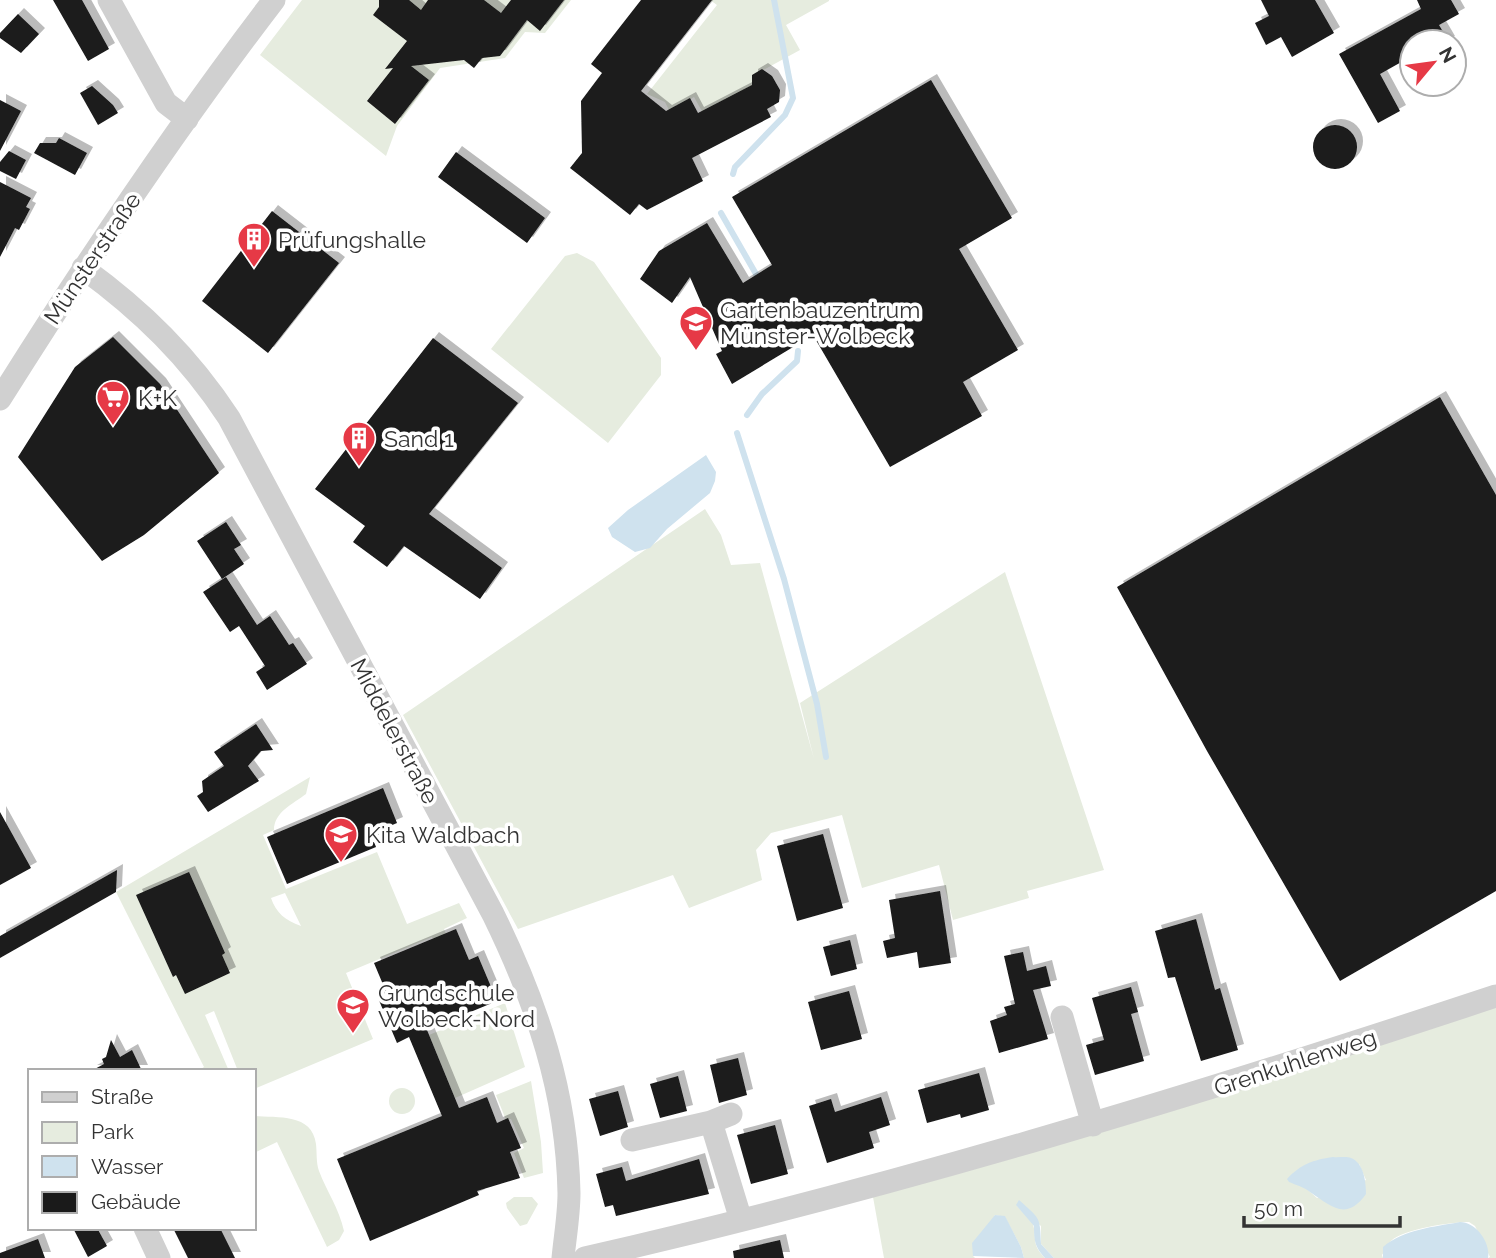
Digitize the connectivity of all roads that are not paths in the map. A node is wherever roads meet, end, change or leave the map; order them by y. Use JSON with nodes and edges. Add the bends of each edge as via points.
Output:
{"nodes":[{"id":1,"x":109,"y":0,"type":"edge"},
{"id":2,"x":274,"y":0,"type":"edge"},
{"id":3,"x":187,"y":118,"type":"junction"},
{"id":4,"x":83,"y":268,"type":"junction"},
{"id":5,"x":0,"y":399,"type":"edge"},
{"id":6,"x":1496,"y":996,"type":"edge"},
{"id":7,"x":1062,"y":1017,"type":"dead end"},
{"id":8,"x":1093,"y":1125,"type":"junction"},
{"id":9,"x":632,"y":1140,"type":"dead end"},
{"id":10,"x":741,"y":1220,"type":"junction"},
{"id":11,"x":146,"y":1230,"type":"edge"},
{"id":12,"x":159,"y":1258,"type":"edge"},
{"id":13,"x":563,"y":1258,"type":"edge"},
{"id":14,"x":585,"y":1258,"type":"edge"}],
"edges":[{"from":1,"to":3,"type":"street","via":[[166,103]]},
{"from":2,"to":3,"type":"street","name":"Münsterstraße"},
{"from":3,"to":4,"type":"street","name":"Münsterstraße"},
{"from":4,"to":5,"type":"street","name":"Münsterstraße"},
{"from":4,"to":13,"type":"street","name":"Middelerstraße","via":[[183,355],[229,418],[521,971],[544,1036],[564,1134],[569,1196]]},
{"from":6,"to":8,"type":"street","name":"Grenkuhlenweg"},
{"from":7,"to":8,"type":"street"},
{"from":8,"to":10,"type":"street","name":"Grenkuhlenweg","via":[[829,1200]]},
{"from":9,"to":10,"type":"street","via":[[721,1118]]},
{"from":10,"to":14,"type":"street","name":"Grenkuhlenweg"},
{"from":11,"to":12,"type":"street"}]}
